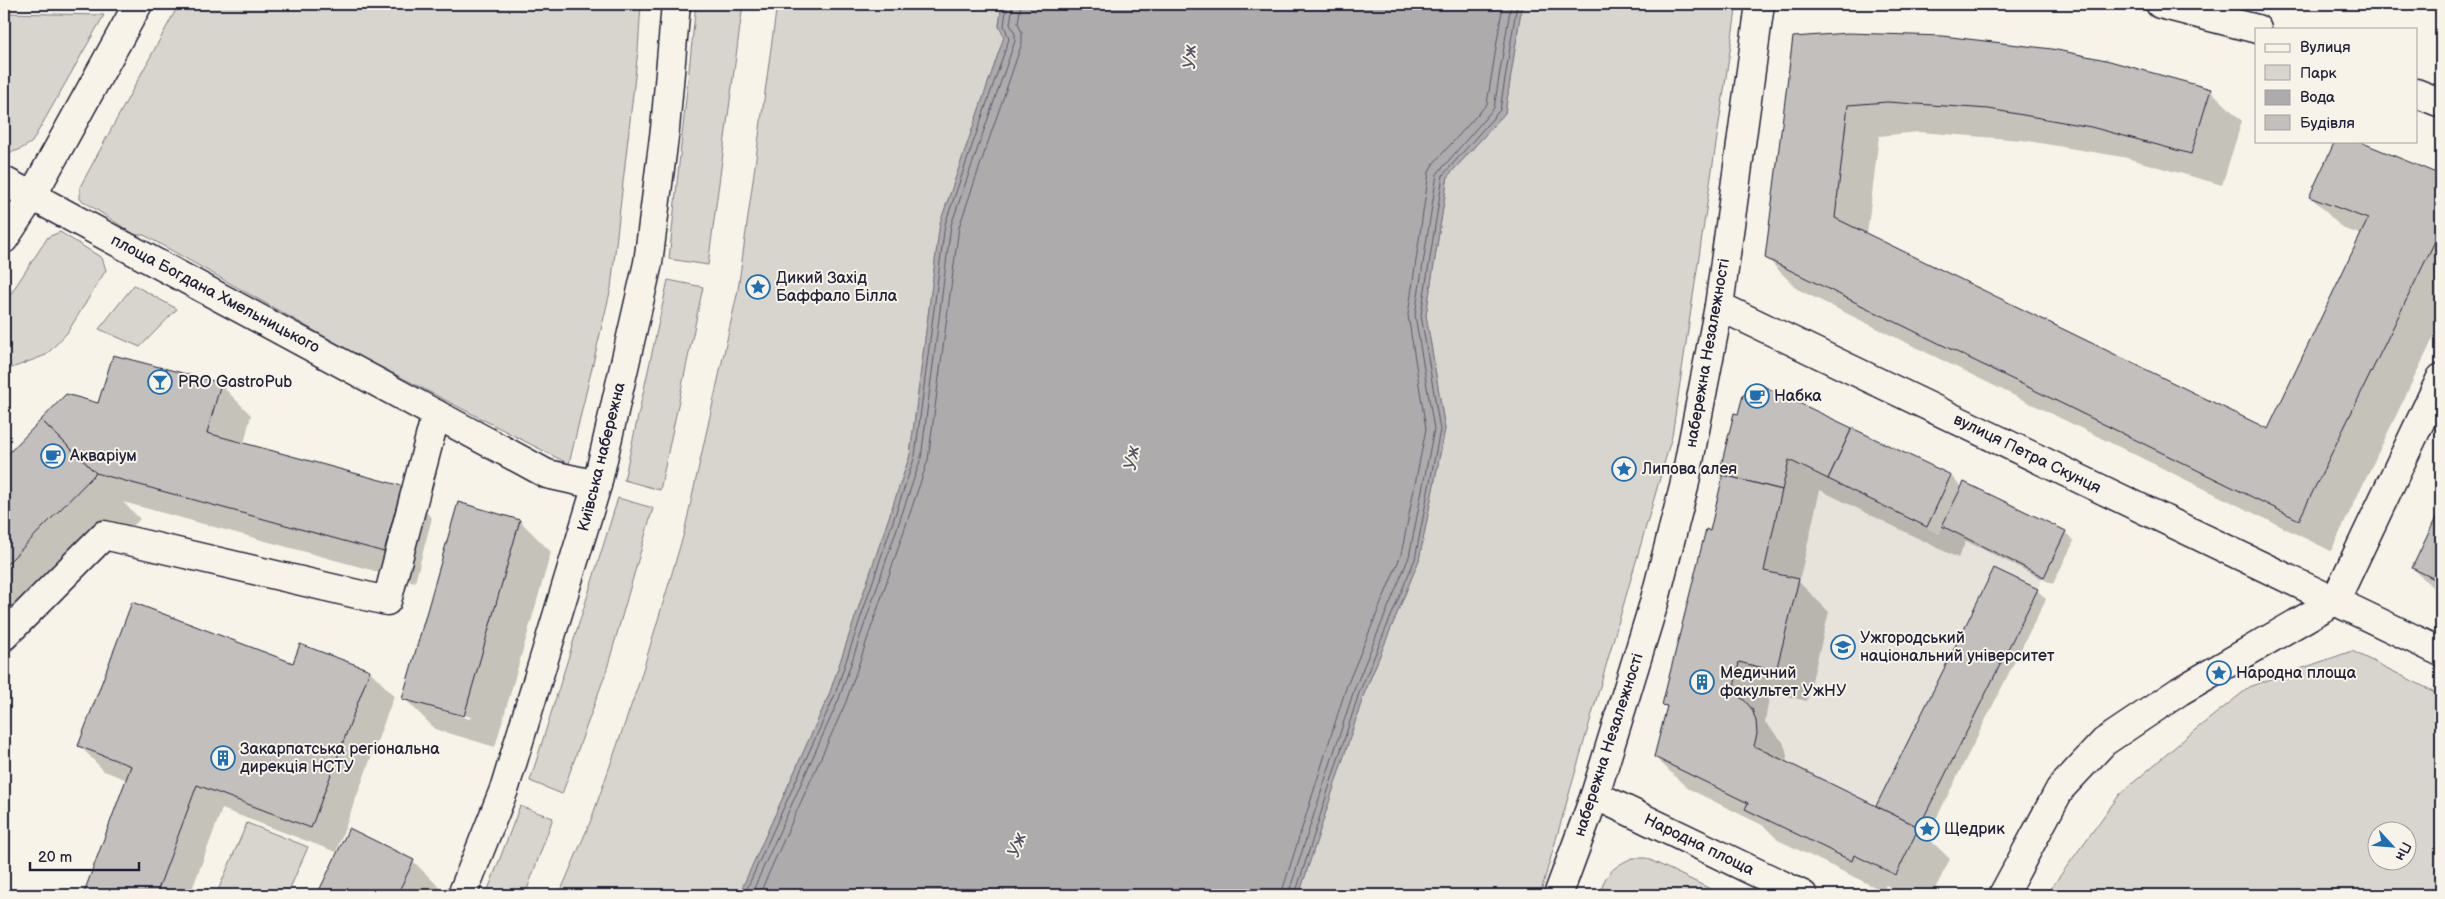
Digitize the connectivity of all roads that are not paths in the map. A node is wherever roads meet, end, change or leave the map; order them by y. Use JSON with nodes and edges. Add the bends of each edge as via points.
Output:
{"nodes":[{"id":1,"x":138,"y":4,"type":"edge"},
{"id":2,"x":676,"y":4,"type":"edge"},
{"id":3,"x":1760,"y":4,"type":"edge"},
{"id":4,"x":2160,"y":4,"type":"edge"},
{"id":5,"x":2255,"y":28,"type":"edge"},
{"id":6,"x":2418,"y":94,"type":"edge"},
{"id":7,"x":2441,"y":103,"type":"edge"},
{"id":8,"x":4,"y":182,"type":"edge"},
{"id":9,"x":32,"y":196,"type":"junction"},
{"id":10,"x":4,"y":239,"type":"edge"},
{"id":11,"x":1719,"y":306,"type":"junction"},
{"id":12,"x":2441,"y":378,"type":"edge"},
{"id":13,"x":436,"y":414,"type":"junction"},
{"id":14,"x":597,"y":485,"type":"junction"},
{"id":15,"x":2335,"y":601,"type":"junction"},
{"id":16,"x":4,"y":636,"type":"edge"},
{"id":17,"x":2441,"y":652,"type":"edge"},
{"id":18,"x":1604,"y":800,"type":"junction"},
{"id":19,"x":462,"y":895,"type":"edge"},
{"id":20,"x":1558,"y":895,"type":"edge"},
{"id":21,"x":1803,"y":895,"type":"edge"},
{"id":22,"x":2003,"y":895,"type":"edge"}],
"edges":[{"from":1,"to":9,"type":"street"},
{"from":2,"to":14,"type":"street","name":"Київська набережна","via":[[648,263]]},
{"from":3,"to":11,"type":"street","name":"набережна Незалежності"},
{"from":4,"to":5,"type":"street"},
{"from":6,"to":7,"type":"street"},
{"from":8,"to":9,"type":"street","name":"площа Богдана Хмельницького"},
{"from":9,"to":10,"type":"street"},
{"from":9,"to":13,"type":"street","name":"площа Богдана Хмельницького"},
{"from":11,"to":15,"type":"street","name":"вулиця Петра Скунця"},
{"from":11,"to":18,"type":"street","name":"набережна Незалежності","via":[[1684,487]]},
{"from":12,"to":15,"type":"street"},
{"from":13,"to":14,"type":"street","name":"площа Богдана Хмельницького","via":[[547,474]]},
{"from":13,"to":16,"type":"street","via":[[387,601],[104,535]]},
{"from":14,"to":19,"type":"street","name":"Київська набережна","via":[[504,788]]},
{"from":15,"to":17,"type":"street"},
{"from":15,"to":22,"type":"street","via":[[2180,691],[2104,742],[2060,789]]},
{"from":18,"to":20,"type":"street","name":"набережна Незалежності"},
{"from":18,"to":21,"type":"street","name":"Народна площа"}]}
